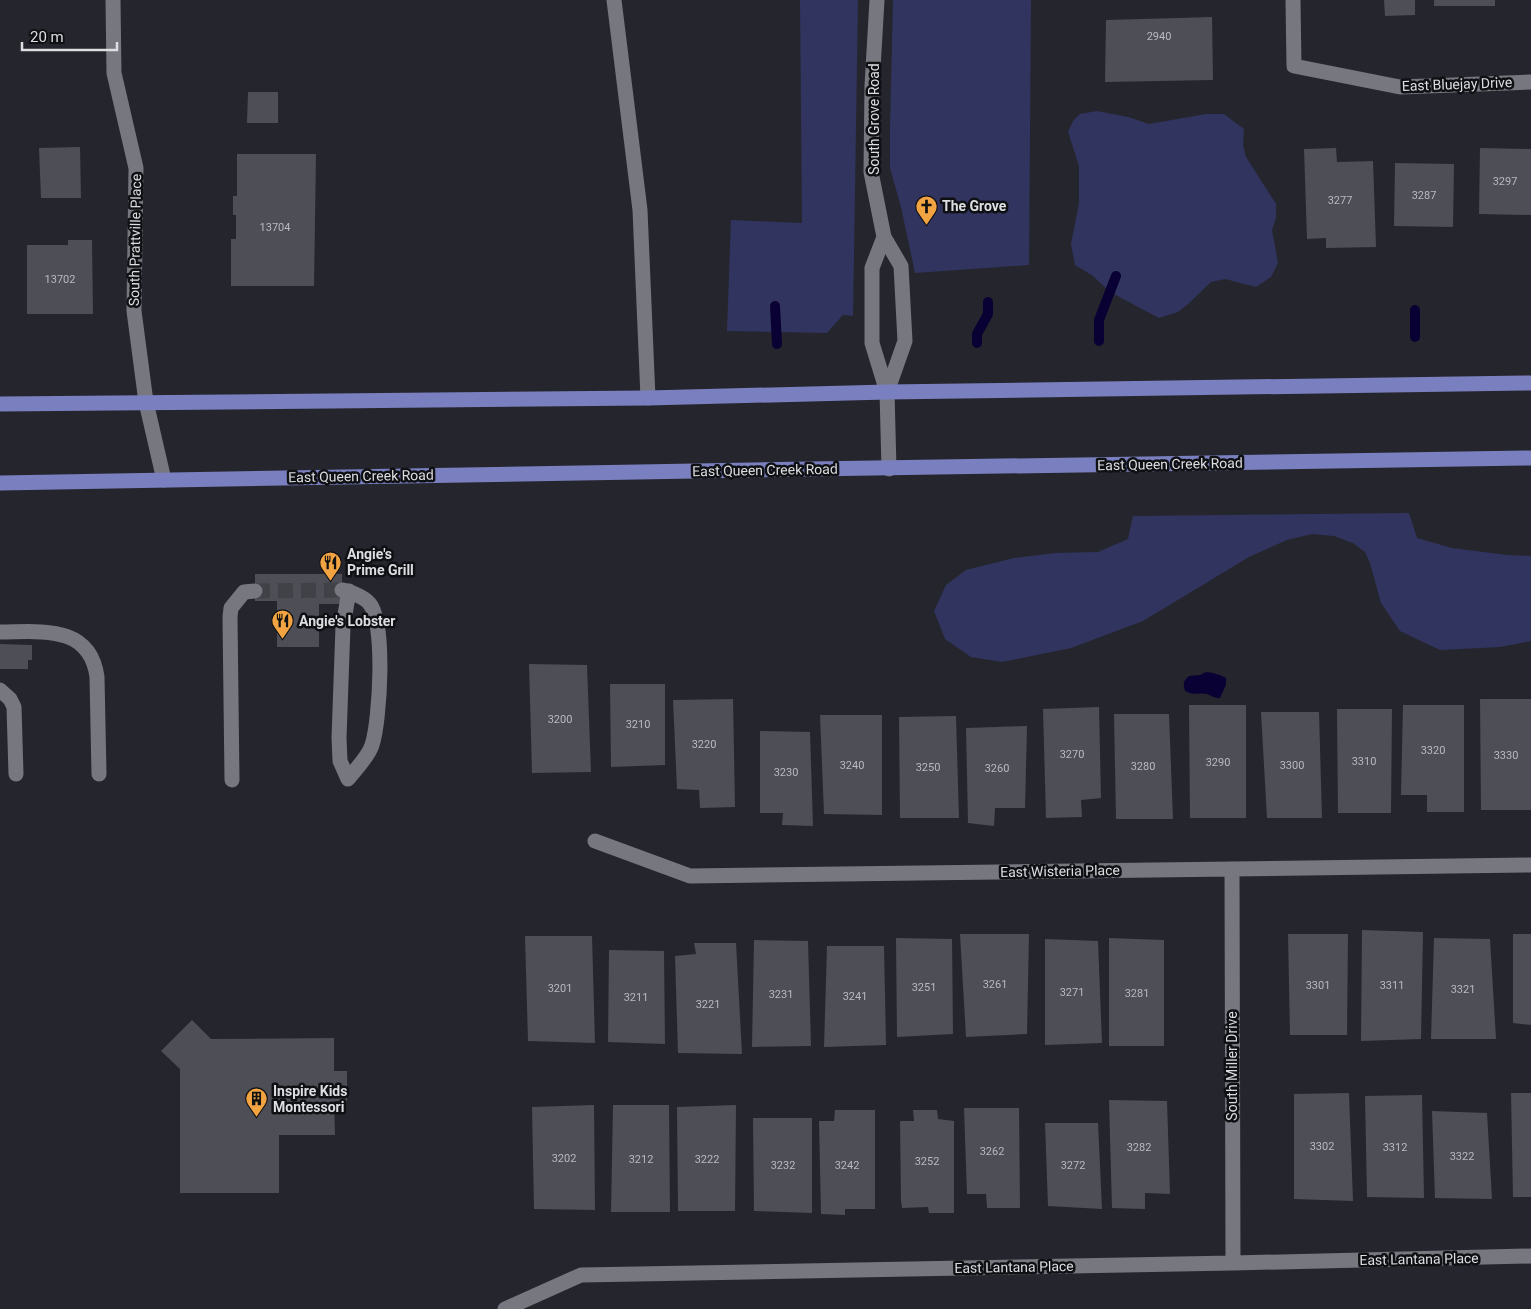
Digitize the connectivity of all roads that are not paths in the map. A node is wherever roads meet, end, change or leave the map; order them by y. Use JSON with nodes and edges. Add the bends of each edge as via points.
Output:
{"nodes":[{"id":1,"x":113,"y":0,"type":"edge"},
{"id":2,"x":614,"y":0,"type":"edge"},
{"id":3,"x":877,"y":0,"type":"edge"},
{"id":4,"x":1293,"y":0,"type":"edge"},
{"id":5,"x":1531,"y":82,"type":"edge"},
{"id":6,"x":884,"y":237,"type":"junction"},
{"id":7,"x":1531,"y":383,"type":"edge"},
{"id":8,"x":887,"y":392,"type":"junction"},
{"id":9,"x":648,"y":398,"type":"junction"},
{"id":10,"x":146,"y":402,"type":"junction"},
{"id":11,"x":0,"y":404,"type":"edge"},
{"id":12,"x":1531,"y":458,"type":"edge"},
{"id":13,"x":889,"y":469,"type":"junction"},
{"id":14,"x":164,"y":480,"type":"junction"},
{"id":15,"x":0,"y":483,"type":"edge"},
{"id":16,"x":346,"y":590,"type":"joint"},
{"id":17,"x":255,"y":591,"type":"tunnel mouth"},
{"id":18,"x":0,"y":632,"type":"edge"},
{"id":19,"x":0,"y":690,"type":"edge"},
{"id":20,"x":16,"y":774,"type":"dead end"},
{"id":21,"x":99,"y":774,"type":"dead end"},
{"id":22,"x":232,"y":780,"type":"dead end"},
{"id":23,"x":594,"y":841,"type":"dead end"},
{"id":24,"x":1531,"y":865,"type":"edge"},
{"id":25,"x":1232,"y":869,"type":"junction"},
{"id":26,"x":1531,"y":1256,"type":"edge"},
{"id":27,"x":1233,"y":1263,"type":"junction"},
{"id":28,"x":504,"y":1309,"type":"edge"}],
"edges":[{"from":1,"to":10,"type":"street","name":"South Prattville Place","via":[[114,73],[136,168],[134,311]]},
{"from":2,"to":9,"type":"street","via":[[640,210]]},
{"from":3,"to":6,"type":"street","name":"South Grove Road","via":[[871,172]]},
{"from":4,"to":5,"type":"street","name":"East Bluejay Drive","via":[[1294,66],[1400,87]]},
{"from":6,"to":8,"type":"street","name":"South Grove Road","via":[[872,268],[872,343]]},
{"from":6,"to":8,"type":"street","name":"South Grove Road","via":[[901,266],[905,341]]},
{"from":7,"to":8,"type":"main road"},
{"from":8,"to":9,"type":"main road"},
{"from":8,"to":13,"type":"street","name":"South Grove Road"},
{"from":9,"to":10,"type":"main road"},
{"from":10,"to":11,"type":"main road"},
{"from":10,"to":14,"type":"street","name":"South Prattville Place"},
{"from":12,"to":13,"type":"main road","name":"East Queen Creek Road"},
{"from":13,"to":14,"type":"main road","name":"East Queen Creek Road"},
{"from":14,"to":15,"type":"main road","name":"East Queen Creek Road"},
{"from":16,"to":16,"type":"street","via":[[369,603],[378,626],[380,701],[372,747],[348,779],[340,761],[339,738]]},
{"from":17,"to":22,"type":"street","via":[[244,592],[231,608]]},
{"from":18,"to":21,"type":"street","via":[[56,632],[69,636],[89,654],[96,665],[97,677]]},
{"from":19,"to":20,"type":"street","via":[[14,707]]},
{"from":23,"to":25,"type":"street","name":"East Wisteria Place","via":[[690,876]]},
{"from":24,"to":25,"type":"street","name":"East Wisteria Place"},
{"from":25,"to":27,"type":"street","name":"South Miller Drive"},
{"from":26,"to":27,"type":"street","name":"East Lantana Place"},
{"from":27,"to":28,"type":"street","name":"East Lantana Place","via":[[581,1275]]}]}
